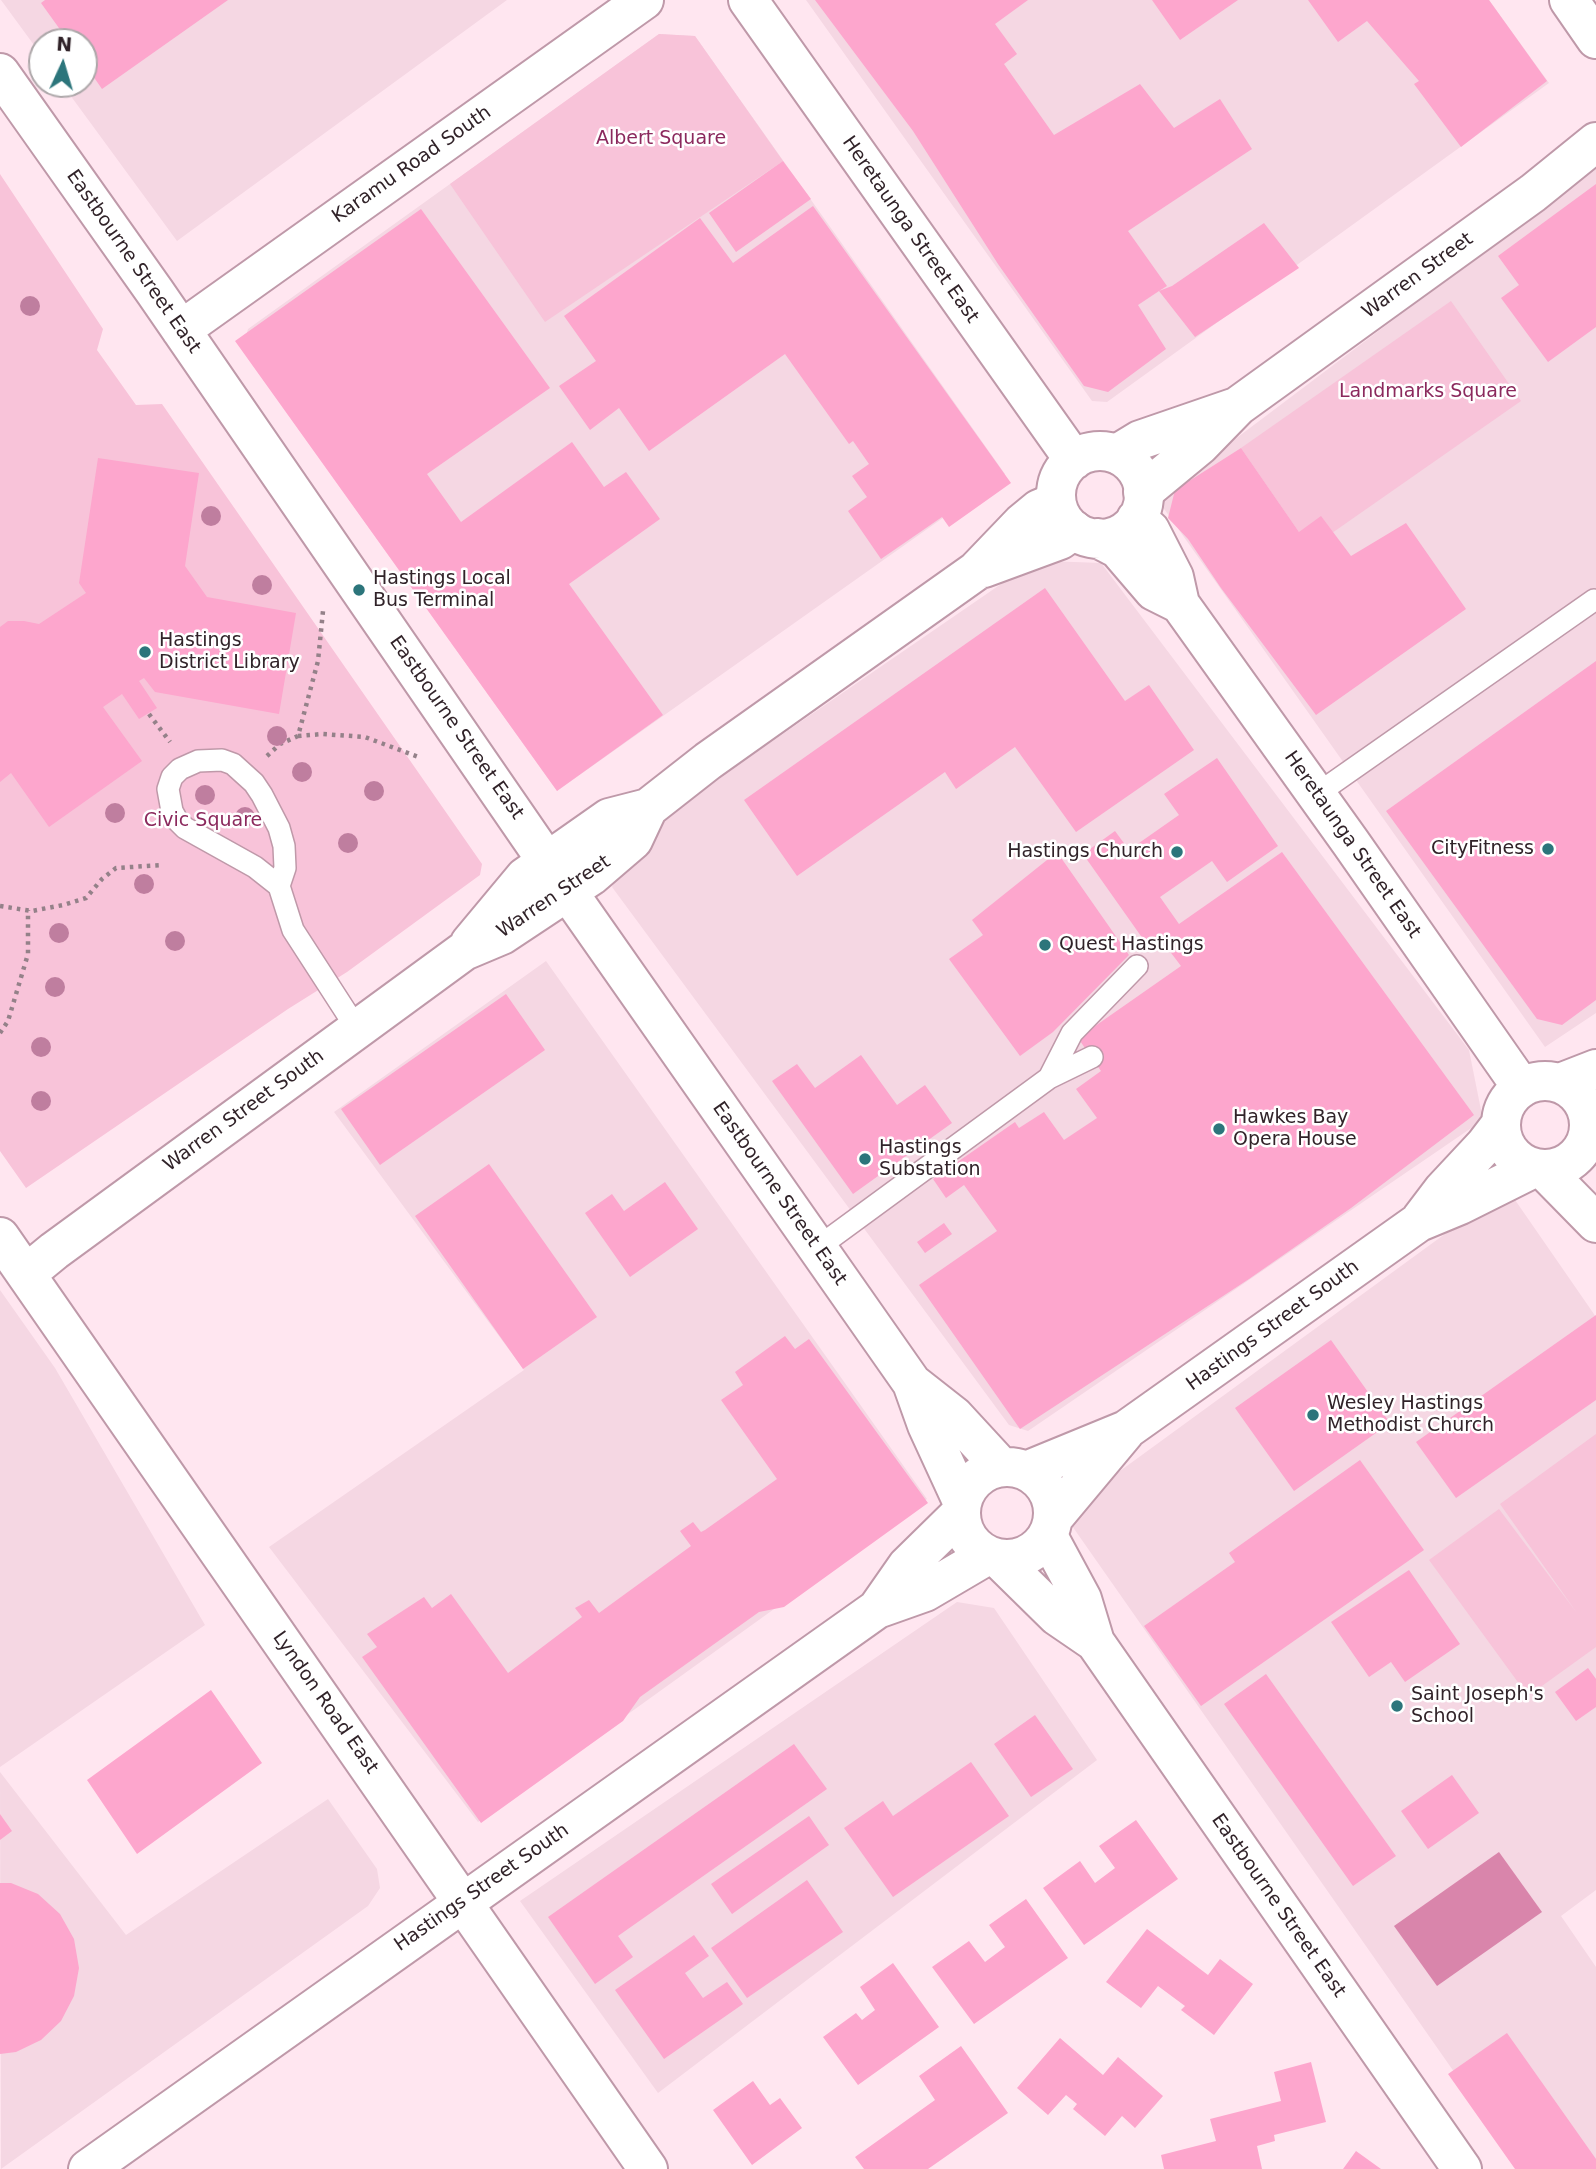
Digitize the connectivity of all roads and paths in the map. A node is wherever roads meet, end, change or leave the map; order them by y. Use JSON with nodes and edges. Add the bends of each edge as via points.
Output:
{"nodes":[{"id":1,"x":644,"y":0,"type":"edge"},
{"id":2,"x":748,"y":0,"type":"edge"},
{"id":3,"x":1569,"y":0,"type":"edge"},
{"id":4,"x":1596,"y":39,"type":"edge"},
{"id":5,"x":0,"y":73,"type":"edge"},
{"id":6,"x":1596,"y":142,"type":"edge"},
{"id":7,"x":181,"y":330,"type":"junction"},
{"id":8,"x":1238,"y":406,"type":"junction"},
{"id":9,"x":1117,"y":454,"type":"junction"},
{"id":10,"x":1074,"y":460,"type":"junction"},
{"id":11,"x":1140,"y":505,"type":"junction"},
{"id":12,"x":1075,"y":523,"type":"junction"},
{"id":13,"x":1594,"y":600,"type":"dead end"},
{"id":14,"x":1180,"y":604,"type":"junction"},
{"id":15,"x":323,"y":611,"type":"dead end"},
{"id":16,"x":298,"y":736,"type":"junction"},
{"id":17,"x":264,"y":758,"type":"dead end"},
{"id":18,"x":421,"y":758,"type":"dead end"},
{"id":19,"x":1317,"y":794,"type":"junction"},
{"id":20,"x":163,"y":865,"type":"dead end"},
{"id":21,"x":558,"y":876,"type":"junction"},
{"id":22,"x":279,"y":886,"type":"junction"},
{"id":23,"x":0,"y":906,"type":"edge"},
{"id":24,"x":28,"y":910,"type":"junction"},
{"id":25,"x":464,"y":950,"type":"joint"},
{"id":26,"x":1137,"y":966,"type":"dead end"},
{"id":27,"x":357,"y":1029,"type":"junction"},
{"id":28,"x":0,"y":1033,"type":"edge"},
{"id":29,"x":1092,"y":1057,"type":"dead end"},
{"id":30,"x":1596,"y":1069,"type":"edge"},
{"id":31,"x":1049,"y":1078,"type":"junction"},
{"id":32,"x":1560,"y":1083,"type":"junction"},
{"id":33,"x":1520,"y":1088,"type":"junction"},
{"id":34,"x":1501,"y":1124,"type":"junction"},
{"id":35,"x":1592,"y":1135,"type":"edge"},
{"id":36,"x":1539,"y":1169,"type":"junction"},
{"id":37,"x":1419,"y":1222,"type":"junction"},
{"id":38,"x":1596,"y":1223,"type":"edge"},
{"id":39,"x":0,"y":1237,"type":"edge"},
{"id":40,"x":817,"y":1248,"type":"junction"},
{"id":41,"x":26,"y":1274,"type":"junction"},
{"id":42,"x":912,"y":1383,"type":"junction"},
{"id":43,"x":1126,"y":1430,"type":"junction"},
{"id":44,"x":1014,"y":1469,"type":"junction"},
{"id":45,"x":961,"y":1508,"type":"junction"},
{"id":46,"x":1051,"y":1526,"type":"junction"},
{"id":47,"x":993,"y":1557,"type":"junction"},
{"id":48,"x":877,"y":1609,"type":"junction"},
{"id":49,"x":1095,"y":1642,"type":"junction"},
{"id":50,"x":463,"y":1902,"type":"junction"},
{"id":51,"x":88,"y":2169,"type":"edge"},
{"id":52,"x":648,"y":2169,"type":"edge"},
{"id":53,"x":1462,"y":2169,"type":"edge"}],
"edges":[{"from":1,"to":7,"type":"street","name":"Karamu Road South"},
{"from":2,"to":10,"type":"street","name":"Heretaunga Street East"},
{"from":3,"to":4,"type":"street"},
{"from":5,"to":7,"type":"street","name":"Eastbourne Street East"},
{"from":6,"to":8,"type":"street","name":"Warren Street"},
{"from":7,"to":21,"type":"street","name":"Eastbourne Street East"},
{"from":8,"to":9,"type":"street","name":"Warren Street","via":[[1180,424]]},
{"from":8,"to":11,"type":"street","name":"Warren Street"},
{"from":9,"to":10,"type":"street","via":[[1090,451]]},
{"from":9,"to":11,"type":"street","via":[[1140,476]]},
{"from":10,"to":12,"type":"street","via":[[1061,473],[1056,489]]},
{"from":11,"to":12,"type":"street","via":[[1126,530],[1112,536]]},
{"from":11,"to":14,"type":"street","name":"Heretaunga Street East","via":[[1174,577]]},
{"from":12,"to":14,"type":"street","name":"Heretaunga Street East","via":[[1118,549],[1154,591]]},
{"from":12,"to":21,"type":"street","name":"Warren Street","via":[[1060,540],[976,571],[648,808],[609,818]]},
{"from":13,"to":19,"type":"lane"},
{"from":14,"to":19,"type":"street","name":"Heretaunga Street East"},
{"from":15,"to":16,"type":"path","via":[[318,661]]},
{"from":16,"to":17,"type":"path"},
{"from":16,"to":18,"type":"path","via":[[365,737]]},
{"from":19,"to":33,"type":"street","name":"Heretaunga Street East"},
{"from":20,"to":24,"type":"path","via":[[116,868],[86,898]]},
{"from":21,"to":25,"type":"street","name":"Warren Street","via":[[525,877]]},
{"from":21,"to":40,"type":"street","name":"Eastbourne Street East"},
{"from":22,"to":22,"type":"lane","via":[[177,820],[168,789],[180,769],[198,761],[222,760],[254,783],[271,808],[284,846],[285,868]]},
{"from":22,"to":27,"type":"lane","via":[[293,930]]},
{"from":23,"to":24,"type":"path"},
{"from":24,"to":28,"type":"path","via":[[28,954],[8,1021]]},
{"from":25,"to":27,"type":"street","name":"Warren Street South"},
{"from":26,"to":31,"type":"lane","via":[[1072,1033]]},
{"from":27,"to":41,"type":"street","name":"Warren Street South"},
{"from":29,"to":31,"type":"lane"},
{"from":30,"to":32,"type":"street"},
{"from":31,"to":40,"type":"lane"},
{"from":32,"to":33,"type":"street","via":[[1546,1081]]},
{"from":32,"to":35,"type":"street","via":[[1581,1100]]},
{"from":33,"to":34,"type":"street","via":[[1503,1111]]},
{"from":34,"to":36,"type":"street","via":[[1510,1154]]},
{"from":34,"to":37,"type":"street","name":"Hastings Street South"},
{"from":35,"to":36,"type":"street","via":[[1573,1160]]},
{"from":36,"to":37,"type":"street","name":"Hastings Street South"},
{"from":36,"to":38,"type":"street"},
{"from":37,"to":43,"type":"street","name":"Hastings Street South"},
{"from":39,"to":41,"type":"street","name":"Lyndon Road East"},
{"from":40,"to":42,"type":"street","name":"Eastbourne Street East"},
{"from":41,"to":50,"type":"street","name":"Lyndon Road East"},
{"from":42,"to":44,"type":"street","name":"Eastbourne Street East"},
{"from":42,"to":45,"type":"street","name":"Eastbourne Street East"},
{"from":43,"to":44,"type":"street","name":"Hastings Street South"},
{"from":43,"to":46,"type":"street","name":"Hastings Street South"},
{"from":44,"to":45,"type":"street","via":[[984,1473],[970,1485]]},
{"from":44,"to":46,"type":"street","via":[[1036,1477],[1050,1494]]},
{"from":45,"to":47,"type":"street","via":[[964,1531],[974,1545]]},
{"from":45,"to":48,"type":"street","name":"Hastings Street South","via":[[906,1566]]},
{"from":46,"to":47,"type":"street","via":[[1034,1551],[1023,1557]]},
{"from":46,"to":49,"type":"street","name":"Eastbourne Street East"},
{"from":47,"to":48,"type":"street","name":"Hastings Street South","via":[[925,1592]]},
{"from":47,"to":49,"type":"street","name":"Eastbourne Street East","via":[[1057,1616]]},
{"from":48,"to":50,"type":"street","name":"Hastings Street South"},
{"from":49,"to":53,"type":"street","name":"Eastbourne Street East"},
{"from":50,"to":51,"type":"street","name":"Hastings Street South"},
{"from":50,"to":52,"type":"street","name":"Lyndon Road East"}]}
